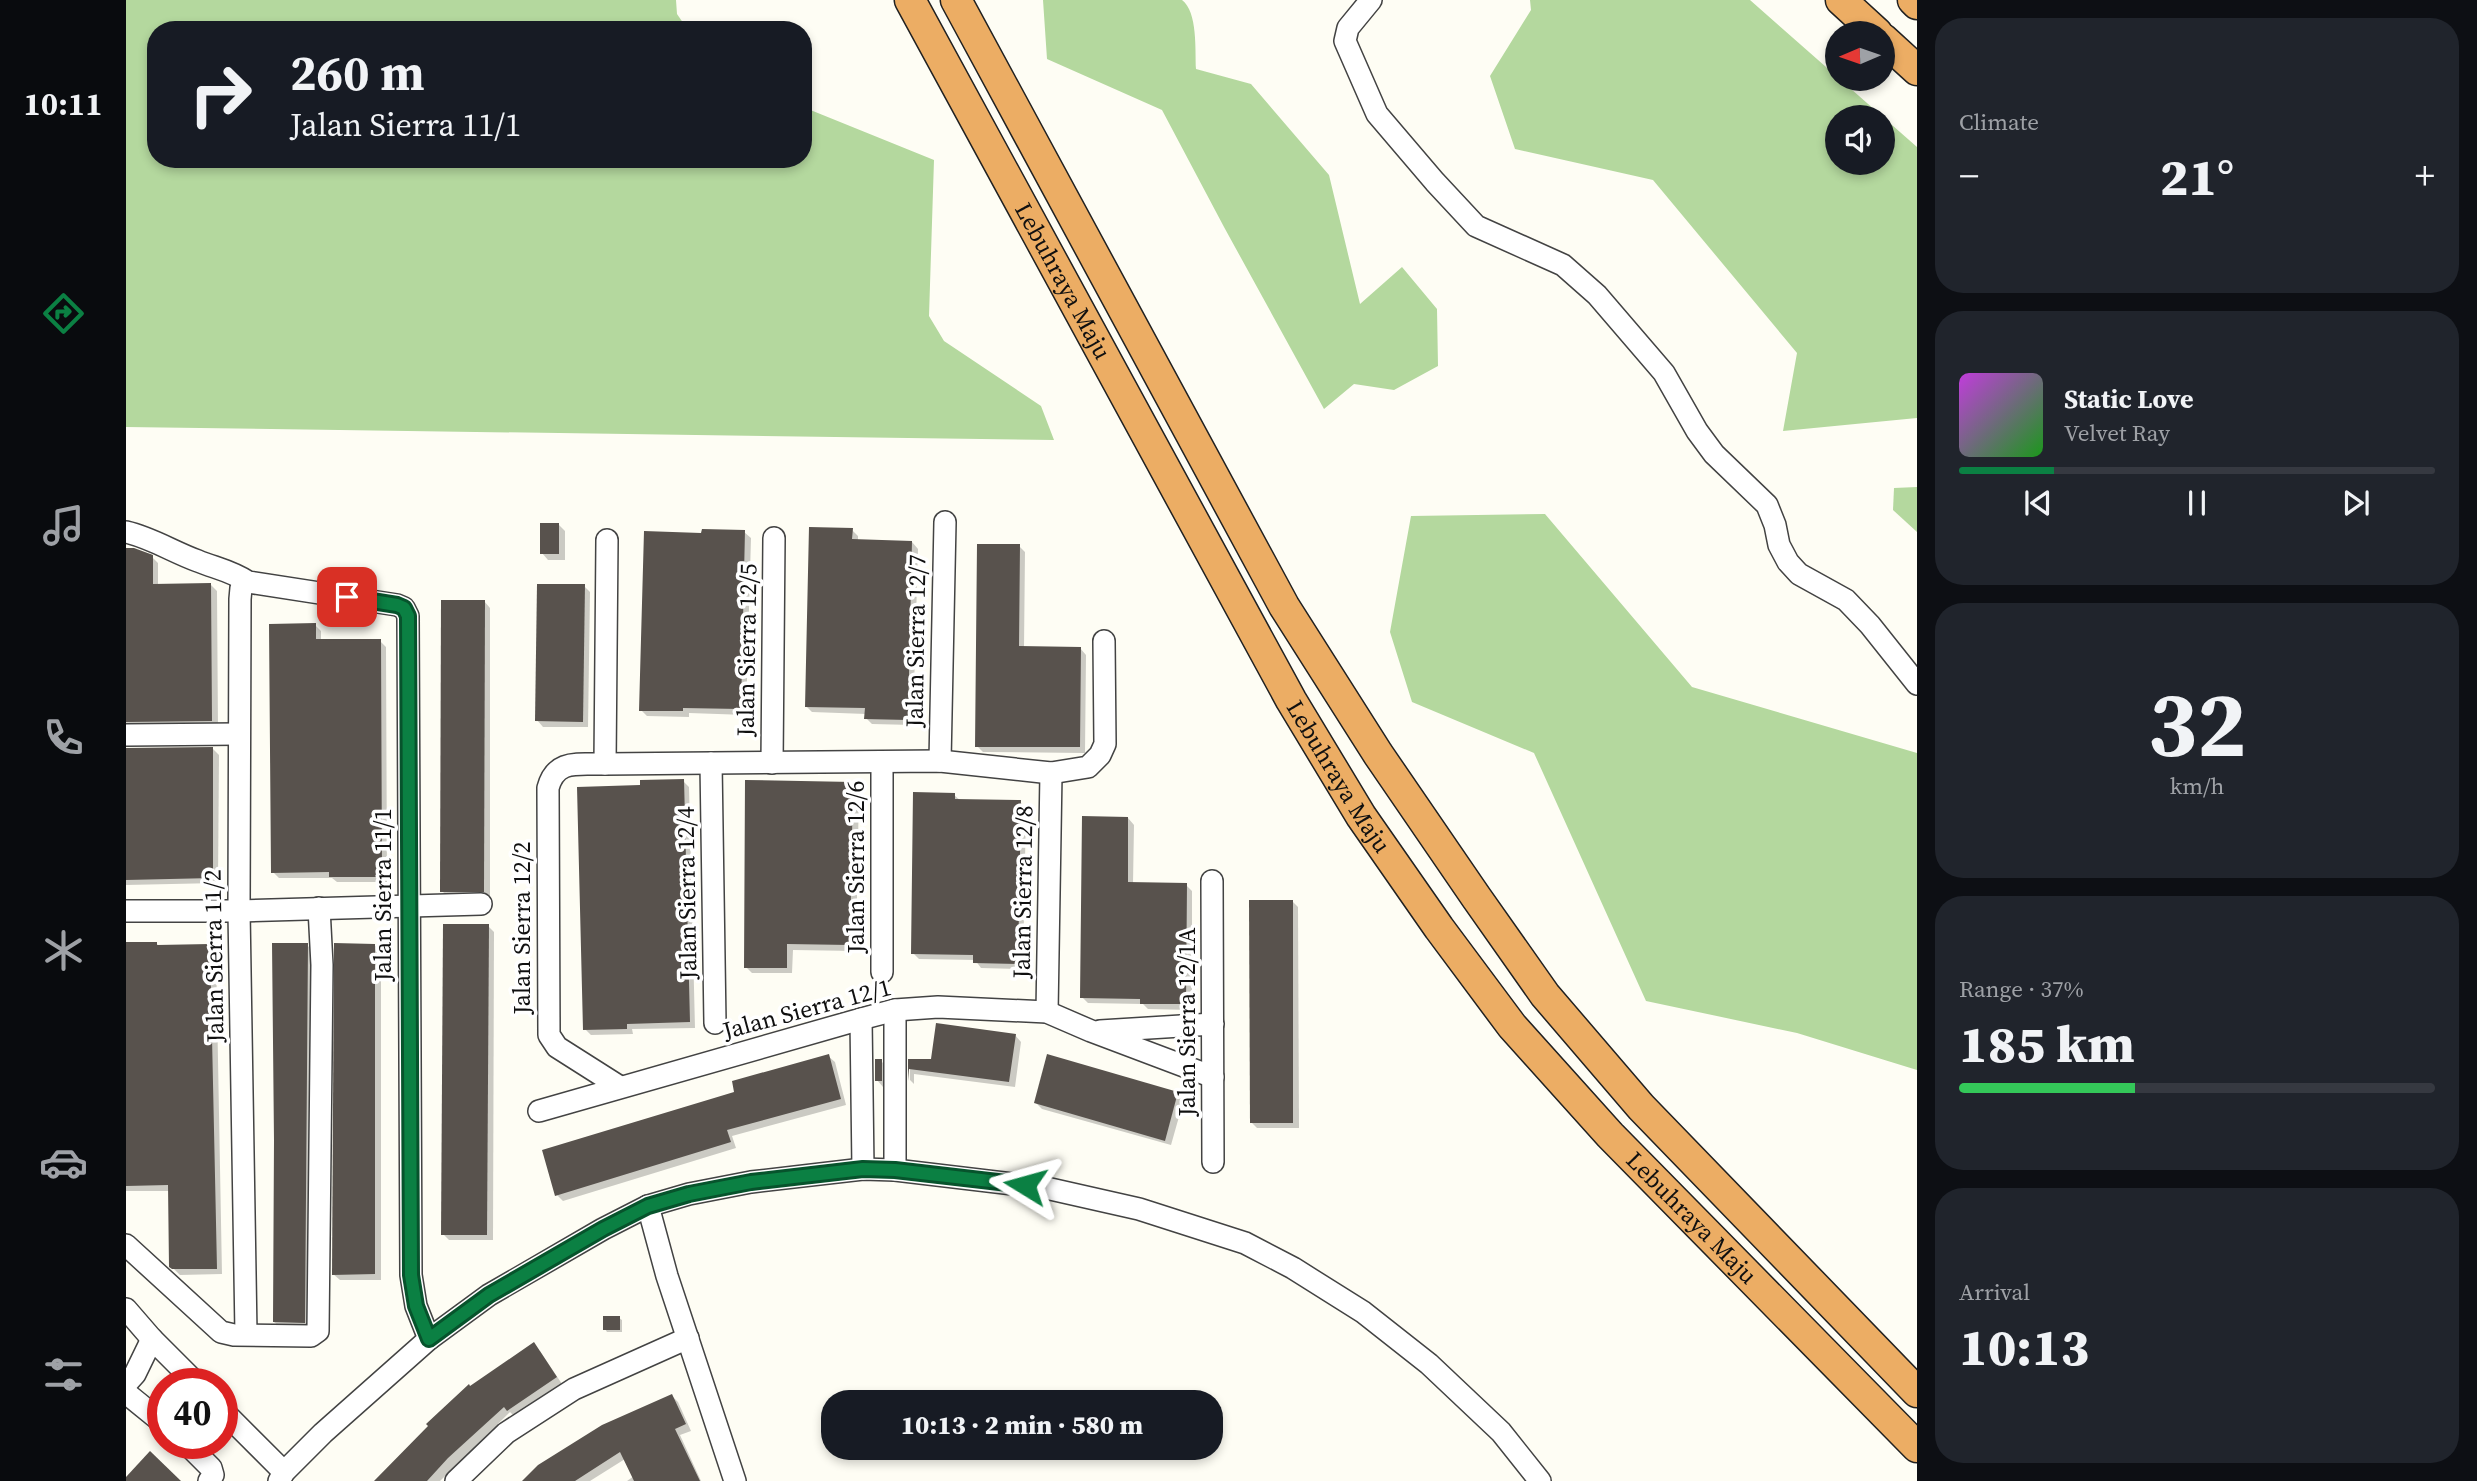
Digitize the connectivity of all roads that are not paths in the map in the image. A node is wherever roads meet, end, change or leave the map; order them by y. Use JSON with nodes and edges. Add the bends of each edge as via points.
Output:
{"nodes":[{"id":1,"x":910,"y":0,"type":"edge"},
{"id":2,"x":956,"y":0,"type":"edge"},
{"id":3,"x":1371,"y":0,"type":"edge"},
{"id":4,"x":1841,"y":0,"type":"edge"},
{"id":5,"x":1913,"y":0,"type":"edge"},
{"id":6,"x":1917,"y":4,"type":"edge"},
{"id":7,"x":1864,"y":21,"type":"edge"},
{"id":8,"x":1895,"y":50,"type":"edge"},
{"id":9,"x":1917,"y":71,"type":"edge"},
{"id":10,"x":945,"y":522,"type":"dead end"},
{"id":11,"x":126,"y":532,"type":"edge"},
{"id":12,"x":774,"y":538,"type":"dead end"},
{"id":13,"x":607,"y":540,"type":"dead end"},
{"id":14,"x":248,"y":582,"type":"junction"},
{"id":15,"x":1104,"y":641,"type":"dead end"},
{"id":16,"x":1917,"y":684,"type":"edge"},
{"id":17,"x":238,"y":734,"type":"junction"},
{"id":18,"x":126,"y":735,"type":"edge"},
{"id":19,"x":940,"y":761,"type":"junction"},
{"id":20,"x":882,"y":762,"type":"junction"},
{"id":21,"x":711,"y":763,"type":"junction"},
{"id":22,"x":772,"y":763,"type":"junction"},
{"id":23,"x":605,"y":764,"type":"junction"},
{"id":24,"x":1051,"y":773,"type":"junction"},
{"id":25,"x":1212,"y":881,"type":"dead end"},
{"id":26,"x":481,"y":904,"type":"dead end"},
{"id":27,"x":410,"y":905,"type":"junction"},
{"id":28,"x":319,"y":908,"type":"junction"},
{"id":29,"x":126,"y":911,"type":"edge"},
{"id":30,"x":239,"y":911,"type":"junction"},
{"id":31,"x":882,"y":972,"type":"dead end"},
{"id":32,"x":895,"y":1010,"type":"junction"},
{"id":33,"x":1047,"y":1012,"type":"junction"},
{"id":34,"x":861,"y":1019,"type":"junction"},
{"id":35,"x":715,"y":1023,"type":"dead end"},
{"id":36,"x":1213,"y":1024,"type":"junction"},
{"id":37,"x":1091,"y":1031,"type":"junction"},
{"id":38,"x":863,"y":1071,"type":"junction"},
{"id":39,"x":895,"y":1071,"type":"junction"},
{"id":40,"x":1213,"y":1077,"type":"junction"},
{"id":41,"x":620,"y":1087,"type":"junction"},
{"id":42,"x":895,"y":1105,"type":"junction"},
{"id":43,"x":863,"y":1106,"type":"junction"},
{"id":44,"x":539,"y":1111,"type":"dead end"},
{"id":45,"x":1213,"y":1162,"type":"dead end"},
{"id":46,"x":863,"y":1169,"type":"junction"},
{"id":47,"x":895,"y":1170,"type":"junction"},
{"id":48,"x":648,"y":1206,"type":"junction"},
{"id":49,"x":126,"y":1245,"type":"edge"},
{"id":50,"x":126,"y":1309,"type":"edge"},
{"id":51,"x":246,"y":1334,"type":"junction"},
{"id":52,"x":688,"y":1338,"type":"junction"},
{"id":53,"x":152,"y":1339,"type":"junction"},
{"id":54,"x":429,"y":1339,"type":"junction"},
{"id":55,"x":181,"y":1368,"type":"edge"},
{"id":56,"x":126,"y":1384,"type":"edge"},
{"id":57,"x":1917,"y":1392,"type":"edge"},
{"id":58,"x":126,"y":1393,"type":"edge"},
{"id":59,"x":147,"y":1410,"type":"edge"},
{"id":60,"x":238,"y":1428,"type":"edge"},
{"id":61,"x":1917,"y":1447,"type":"edge"},
{"id":62,"x":202,"y":1459,"type":"edge"},
{"id":63,"x":282,"y":1477,"type":"edge"},
{"id":64,"x":209,"y":1481,"type":"edge"},
{"id":65,"x":456,"y":1481,"type":"edge"},
{"id":66,"x":735,"y":1481,"type":"edge"},
{"id":67,"x":1540,"y":1481,"type":"edge"}],
"edges":[{"from":1,"to":61,"type":"highway","name":"Lebuhraya Maju","via":[[1290,701],[1438,928],[1511,1026],[1610,1135]]},
{"from":2,"to":57,"type":"highway","name":"Lebuhraya Maju","via":[[1284,606],[1476,897],[1545,995],[1641,1107]]},
{"from":3,"to":16,"type":"street","via":[[1348,27],[1345,41],[1377,114],[1476,226],[1563,265],[1597,295],[1664,373],[1714,454],[1767,505],[1788,562],[1799,574],[1846,600]]},
{"from":4,"to":7,"type":"highway"},
{"from":5,"to":6,"type":"highway"},
{"from":8,"to":9,"type":"highway"},
{"from":10,"to":19,"type":"street","name":"Jalan Sierra 12/7"},
{"from":11,"to":14,"type":"street","via":[[148,537]]},
{"from":12,"to":22,"type":"street","name":"Jalan Sierra 12/5"},
{"from":13,"to":23,"type":"street"},
{"from":14,"to":17,"type":"street","name":"Jalan Sierra 11/2","via":[[241,588],[240,598]]},
{"from":14,"to":27,"type":"street","name":"Jalan Sierra 11/1","via":[[404,608],[408,616]]},
{"from":15,"to":24,"type":"street","via":[[1105,744],[1088,767]]},
{"from":17,"to":18,"type":"street"},
{"from":17,"to":30,"type":"street","name":"Jalan Sierra 11/2"},
{"from":19,"to":20,"type":"street"},
{"from":19,"to":24,"type":"street"},
{"from":20,"to":22,"type":"street"},
{"from":20,"to":31,"type":"street","name":"Jalan Sierra 12/6"},
{"from":21,"to":22,"type":"street"},
{"from":21,"to":23,"type":"street"},
{"from":21,"to":35,"type":"street","name":"Jalan Sierra 12/4"},
{"from":23,"to":41,"type":"street","name":"Jalan Sierra 12/2","via":[[561,766],[551,775],[548,788],[548,1035],[557,1047]]},
{"from":24,"to":33,"type":"street","name":"Jalan Sierra 12/8"},
{"from":25,"to":36,"type":"street","name":"Jalan Sierra 12/1A"},
{"from":26,"to":27,"type":"street"},
{"from":27,"to":28,"type":"street"},
{"from":27,"to":54,"type":"street","name":"Jalan Sierra 11/1","via":[[411,1275],[416,1306]]},
{"from":28,"to":30,"type":"street"},
{"from":28,"to":51,"type":"street","via":[[318,1331],[311,1336]]},
{"from":29,"to":30,"type":"street"},
{"from":30,"to":51,"type":"street","name":"Jalan Sierra 11/2"},
{"from":32,"to":33,"type":"street","name":"Jalan Sierra 12/1","via":[[938,1007]]},
{"from":32,"to":34,"type":"street","name":"Jalan Sierra 12/1"},
{"from":32,"to":39,"type":"street"},
{"from":33,"to":37,"type":"street","name":"Jalan Sierra 12/1"},
{"from":34,"to":38,"type":"street"},
{"from":34,"to":41,"type":"street","name":"Jalan Sierra 12/1"},
{"from":36,"to":37,"type":"street"},
{"from":36,"to":40,"type":"street","name":"Jalan Sierra 12/1A"},
{"from":37,"to":40,"type":"street","name":"Jalan Sierra 12/1"},
{"from":38,"to":39,"type":"street"},
{"from":38,"to":43,"type":"street"},
{"from":39,"to":42,"type":"street"},
{"from":40,"to":45,"type":"street","name":"Jalan Sierra 12/1A"},
{"from":41,"to":44,"type":"street","name":"Jalan Sierra 12/1"},
{"from":42,"to":43,"type":"street"},
{"from":42,"to":47,"type":"street"},
{"from":43,"to":46,"type":"street"},
{"from":46,"to":47,"type":"street"},
{"from":46,"to":48,"type":"street","via":[[751,1182]]},
{"from":47,"to":67,"type":"street","via":[[1046,1188],[1126,1206],[1232,1237],[1262,1251],[1363,1312],[1429,1364],[1501,1432]]},
{"from":48,"to":52,"type":"street"},
{"from":48,"to":54,"type":"street","via":[[489,1295]]},
{"from":49,"to":51,"type":"street","via":[[221,1332]]},
{"from":50,"to":53,"type":"street"},
{"from":52,"to":65,"type":"street","via":[[574,1389],[506,1433]]},
{"from":52,"to":66,"type":"street"},
{"from":53,"to":55,"type":"street"},
{"from":53,"to":56,"type":"street"},
{"from":54,"to":63,"type":"street","via":[[323,1433]]},
{"from":58,"to":59,"type":"street"},
{"from":60,"to":63,"type":"street"},
{"from":62,"to":64,"type":"street","via":[[211,1468]]}]}
